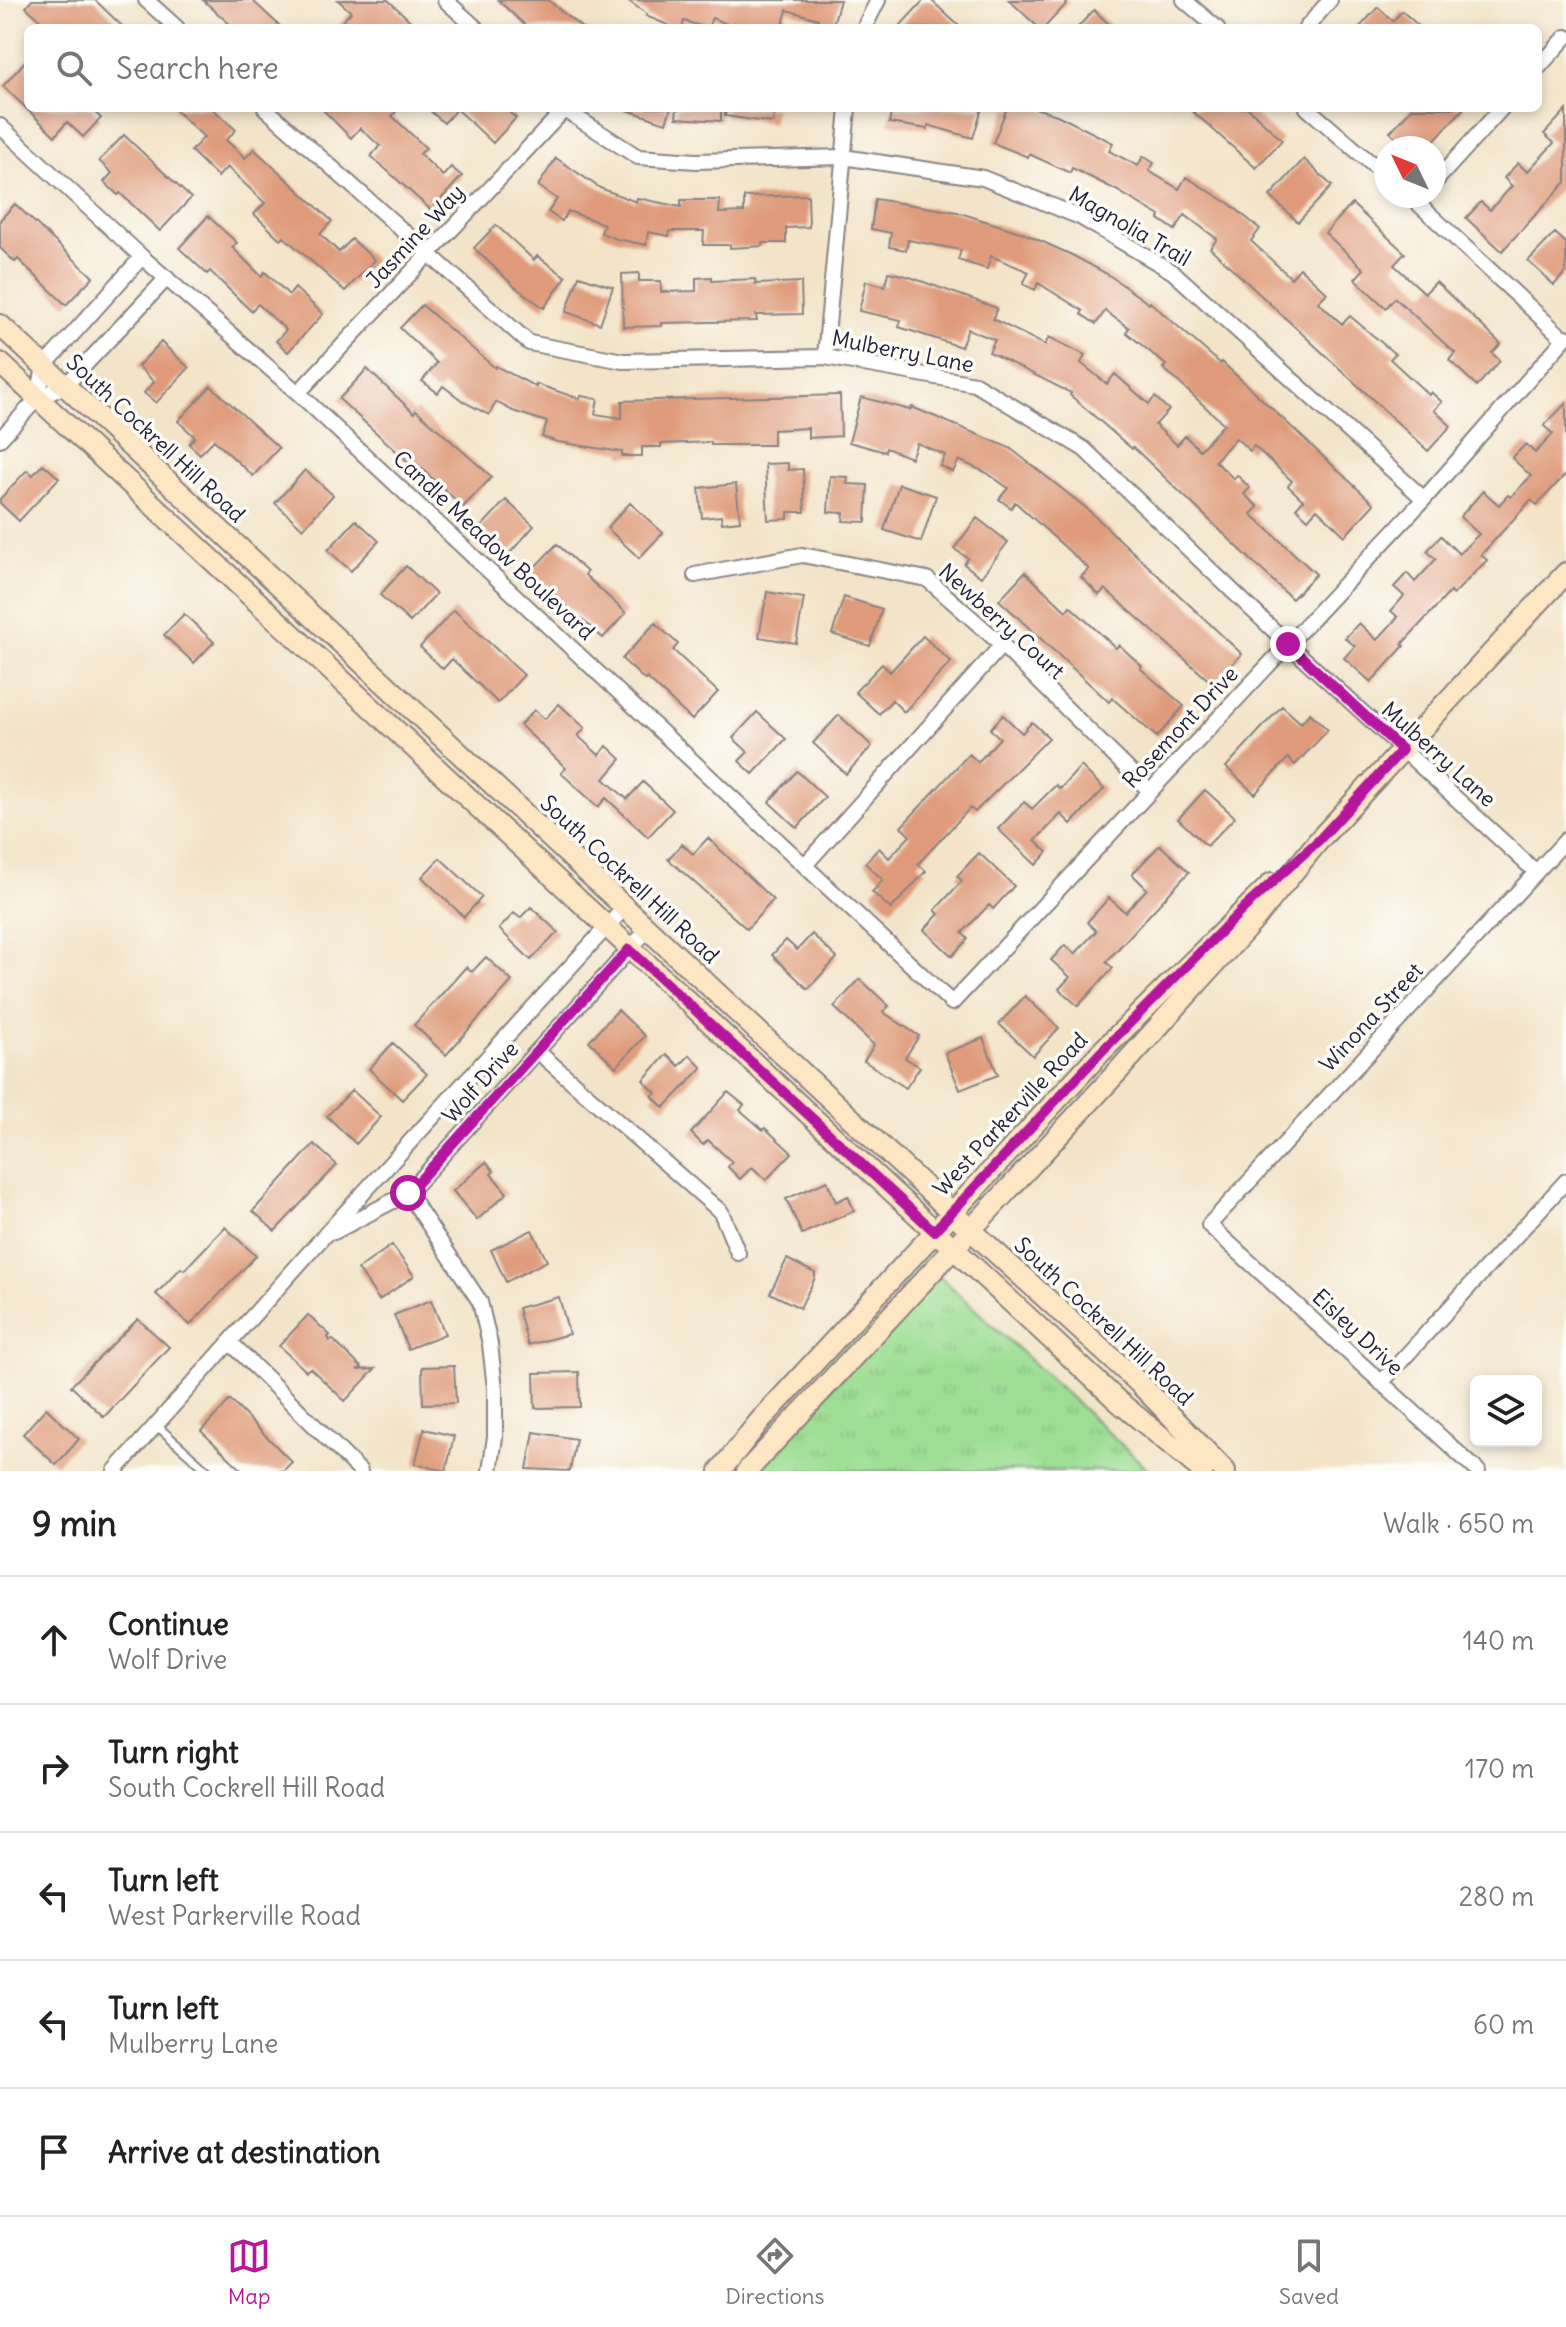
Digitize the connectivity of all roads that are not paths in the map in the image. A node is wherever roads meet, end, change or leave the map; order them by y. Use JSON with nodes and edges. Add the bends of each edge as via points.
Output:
{"nodes":[{"id":1,"x":146,"y":0,"type":"edge"},
{"id":2,"x":445,"y":0,"type":"edge"},
{"id":3,"x":878,"y":0,"type":"edge"},
{"id":4,"x":1184,"y":0,"type":"edge"},
{"id":5,"x":1330,"y":0,"type":"edge"},
{"id":6,"x":173,"y":24,"type":"edge"},
{"id":7,"x":472,"y":24,"type":"edge"},
{"id":8,"x":866,"y":24,"type":"edge"},
{"id":9,"x":1212,"y":24,"type":"edge"},
{"id":10,"x":1309,"y":24,"type":"edge"},
{"id":11,"x":1566,"y":37,"type":"edge"},
{"id":12,"x":1542,"y":64,"type":"edge"},
{"id":13,"x":269,"y":112,"type":"edge"},
{"id":14,"x":560,"y":112,"type":"edge"},
{"id":15,"x":568,"y":112,"type":"edge"},
{"id":16,"x":848,"y":112,"type":"edge"},
{"id":17,"x":1312,"y":112,"type":"edge"},
{"id":18,"x":1498,"y":112,"type":"edge"},
{"id":19,"x":0,"y":126,"type":"edge"},
{"id":20,"x":843,"y":157,"type":"junction"},
{"id":21,"x":1374,"y":166,"type":"edge"},
{"id":22,"x":1446,"y":170,"type":"edge"},
{"id":23,"x":1427,"y":208,"type":"edge"},
{"id":24,"x":427,"y":255,"type":"junction"},
{"id":25,"x":142,"y":257,"type":"junction"},
{"id":26,"x":167,"y":278,"type":"junction"},
{"id":27,"x":0,"y":325,"type":"edge"},
{"id":28,"x":1565,"y":338,"type":"edge"},
{"id":29,"x":825,"y":357,"type":"junction"},
{"id":30,"x":0,"y":363,"type":"edge"},
{"id":31,"x":44,"y":366,"type":"junction"},
{"id":32,"x":65,"y":386,"type":"junction"},
{"id":33,"x":298,"y":393,"type":"junction"},
{"id":34,"x":38,"y":398,"type":"junction"},
{"id":35,"x":0,"y":439,"type":"edge"},
{"id":36,"x":1424,"y":499,"type":"junction"},
{"id":37,"x":1566,"y":573,"type":"edge"},
{"id":38,"x":695,"y":575,"type":"dead end"},
{"id":39,"x":1288,"y":644,"type":"junction"},
{"id":40,"x":1002,"y":645,"type":"junction"},
{"id":41,"x":366,"y":665,"type":"junction"},
{"id":42,"x":347,"y":685,"type":"junction"},
{"id":43,"x":1402,"y":750,"type":"junction"},
{"id":44,"x":1150,"y":791,"type":"junction"},
{"id":45,"x":1319,"y":840,"type":"junction"},
{"id":46,"x":1566,"y":840,"type":"edge"},
{"id":47,"x":805,"y":865,"type":"junction"},
{"id":48,"x":1536,"y":872,"type":"junction"},
{"id":49,"x":625,"y":907,"type":"junction"},
{"id":50,"x":606,"y":927,"type":"junction"},
{"id":51,"x":648,"y":929,"type":"junction"},
{"id":52,"x":629,"y":949,"type":"junction"},
{"id":53,"x":952,"y":1003,"type":"joint"},
{"id":54,"x":537,"y":1051,"type":"junction"},
{"id":55,"x":1566,"y":1181,"type":"edge"},
{"id":56,"x":408,"y":1193,"type":"junction"},
{"id":57,"x":952,"y":1212,"type":"junction"},
{"id":58,"x":1209,"y":1225,"type":"joint"},
{"id":59,"x":971,"y":1230,"type":"junction"},
{"id":60,"x":934,"y":1231,"type":"junction"},
{"id":61,"x":323,"y":1237,"type":"junction"},
{"id":62,"x":954,"y":1249,"type":"junction"},
{"id":63,"x":738,"y":1253,"type":"dead end"},
{"id":64,"x":230,"y":1342,"type":"junction"},
{"id":65,"x":1381,"y":1383,"type":"junction"},
{"id":66,"x":156,"y":1425,"type":"junction"},
{"id":67,"x":115,"y":1471,"type":"edge"},
{"id":68,"x":208,"y":1471,"type":"edge"},
{"id":69,"x":360,"y":1471,"type":"edge"},
{"id":70,"x":490,"y":1471,"type":"edge"},
{"id":71,"x":720,"y":1471,"type":"edge"},
{"id":72,"x":747,"y":1471,"type":"edge"},
{"id":73,"x":1203,"y":1471,"type":"edge"},
{"id":74,"x":1225,"y":1471,"type":"edge"},
{"id":75,"x":1478,"y":1471,"type":"edge"}],
"edges":[{"from":1,"to":6,"type":"street"},
{"from":2,"to":7,"type":"street"},
{"from":3,"to":8,"type":"street"},
{"from":4,"to":9,"type":"street"},
{"from":5,"to":10,"type":"street"},
{"from":11,"to":12,"type":"street"},
{"from":13,"to":24,"type":"street","name":"Mulberry Lane"},
{"from":14,"to":24,"type":"street","name":"Jasmine Way"},
{"from":15,"to":20,"type":"street","name":"Magnolia Trail","via":[[638,157]]},
{"from":16,"to":20,"type":"street"},
{"from":17,"to":21,"type":"street"},
{"from":18,"to":22,"type":"street"},
{"from":19,"to":25,"type":"street","name":"Candle Meadow Boulevard"},
{"from":20,"to":29,"type":"street"},
{"from":20,"to":36,"type":"street","name":"Magnolia Trail","via":[[983,178],[1080,217],[1173,272]]},
{"from":23,"to":28,"type":"street"},
{"from":24,"to":29,"type":"street","name":"Mulberry Lane","via":[[529,343],[623,361]]},
{"from":24,"to":33,"type":"street","name":"Jasmine Way"},
{"from":25,"to":26,"type":"street","name":"Candle Meadow Boulevard"},
{"from":25,"to":31,"type":"street"},
{"from":26,"to":32,"type":"street"},
{"from":26,"to":33,"type":"street","name":"Candle Meadow Boulevard"},
{"from":27,"to":31,"type":"main road","name":"South Cockrell Hill Road"},
{"from":28,"to":36,"type":"street","name":"Rosemont Drive"},
{"from":29,"to":39,"type":"street","name":"Mulberry Lane","via":[[975,384],[1084,449]]},
{"from":30,"to":34,"type":"main road","name":"South Cockrell Hill Road"},
{"from":31,"to":32,"type":"main road","name":"South Cockrell Hill Road"},
{"from":31,"to":34,"type":"street"},
{"from":32,"to":34,"type":"street"},
{"from":32,"to":41,"type":"main road","name":"South Cockrell Hill Road"},
{"from":33,"to":47,"type":"street","name":"Candle Meadow Boulevard"},
{"from":34,"to":35,"type":"street"},
{"from":34,"to":42,"type":"main road","name":"South Cockrell Hill Road"},
{"from":36,"to":39,"type":"street","name":"Rosemont Drive"},
{"from":37,"to":43,"type":"main road","name":"West Parkerville Road"},
{"from":38,"to":40,"type":"street","name":"Newberry Court","via":[[802,555],[927,579]]},
{"from":39,"to":43,"type":"street","name":"Mulberry Lane"},
{"from":39,"to":44,"type":"street","name":"Rosemont Drive"},
{"from":40,"to":44,"type":"street","name":"Newberry Court"},
{"from":40,"to":47,"type":"street"},
{"from":41,"to":42,"type":"main road"},
{"from":41,"to":49,"type":"main road","name":"South Cockrell Hill Road"},
{"from":42,"to":50,"type":"main road","name":"South Cockrell Hill Road"},
{"from":43,"to":45,"type":"main road","name":"West Parkerville Road"},
{"from":43,"to":48,"type":"street","name":"Mulberry Lane"},
{"from":44,"to":53,"type":"street","name":"Rosemont Drive"},
{"from":45,"to":57,"type":"main road","name":"West Parkerville Road","via":[[1101,1052]]},
{"from":45,"to":59,"type":"main road","name":"West Parkerville Road","via":[[1256,918]]},
{"from":46,"to":48,"type":"street","name":"Winona Street"},
{"from":47,"to":53,"type":"street","name":"Candle Meadow Boulevard"},
{"from":48,"to":58,"type":"street","name":"Winona Street"},
{"from":49,"to":50,"type":"street","name":"Wolf Drive"},
{"from":49,"to":51,"type":"main road","name":"South Cockrell Hill Road"},
{"from":50,"to":52,"type":"main road","name":"South Cockrell Hill Road"},
{"from":50,"to":61,"type":"street","name":"Wolf Drive"},
{"from":51,"to":52,"type":"street","name":"Wolf Drive"},
{"from":51,"to":57,"type":"main road","name":"South Cockrell Hill Road"},
{"from":52,"to":54,"type":"street","name":"Wolf Drive"},
{"from":52,"to":60,"type":"main road","name":"South Cockrell Hill Road"},
{"from":54,"to":56,"type":"street","name":"Wolf Drive"},
{"from":54,"to":63,"type":"street","via":[[721,1212]]},
{"from":55,"to":65,"type":"street"},
{"from":56,"to":61,"type":"street","name":"Wolf Drive"},
{"from":56,"to":70,"type":"street","via":[[480,1302],[495,1389]]},
{"from":57,"to":59,"type":"main road","name":"South Cockrell Hill Road"},
{"from":57,"to":60,"type":"main road","name":"West Parkerville Road"},
{"from":58,"to":65,"type":"street","name":"Eisley Drive"},
{"from":59,"to":62,"type":"main road","name":"West Parkerville Road"},
{"from":59,"to":74,"type":"main road","name":"South Cockrell Hill Road","via":[[1138,1382]]},
{"from":60,"to":62,"type":"main road","name":"South Cockrell Hill Road"},
{"from":60,"to":71,"type":"main road","name":"West Parkerville Road"},
{"from":61,"to":64,"type":"street","name":"Wolf Drive"},
{"from":62,"to":72,"type":"main road","name":"West Parkerville Road"},
{"from":62,"to":73,"type":"main road","name":"South Cockrell Hill Road","via":[[1119,1402]]},
{"from":64,"to":66,"type":"street","name":"Wolf Drive"},
{"from":64,"to":69,"type":"street"},
{"from":65,"to":75,"type":"street","name":"Eisley Drive"},
{"from":66,"to":67,"type":"street","name":"Wolf Drive"},
{"from":66,"to":68,"type":"lane"}]}
